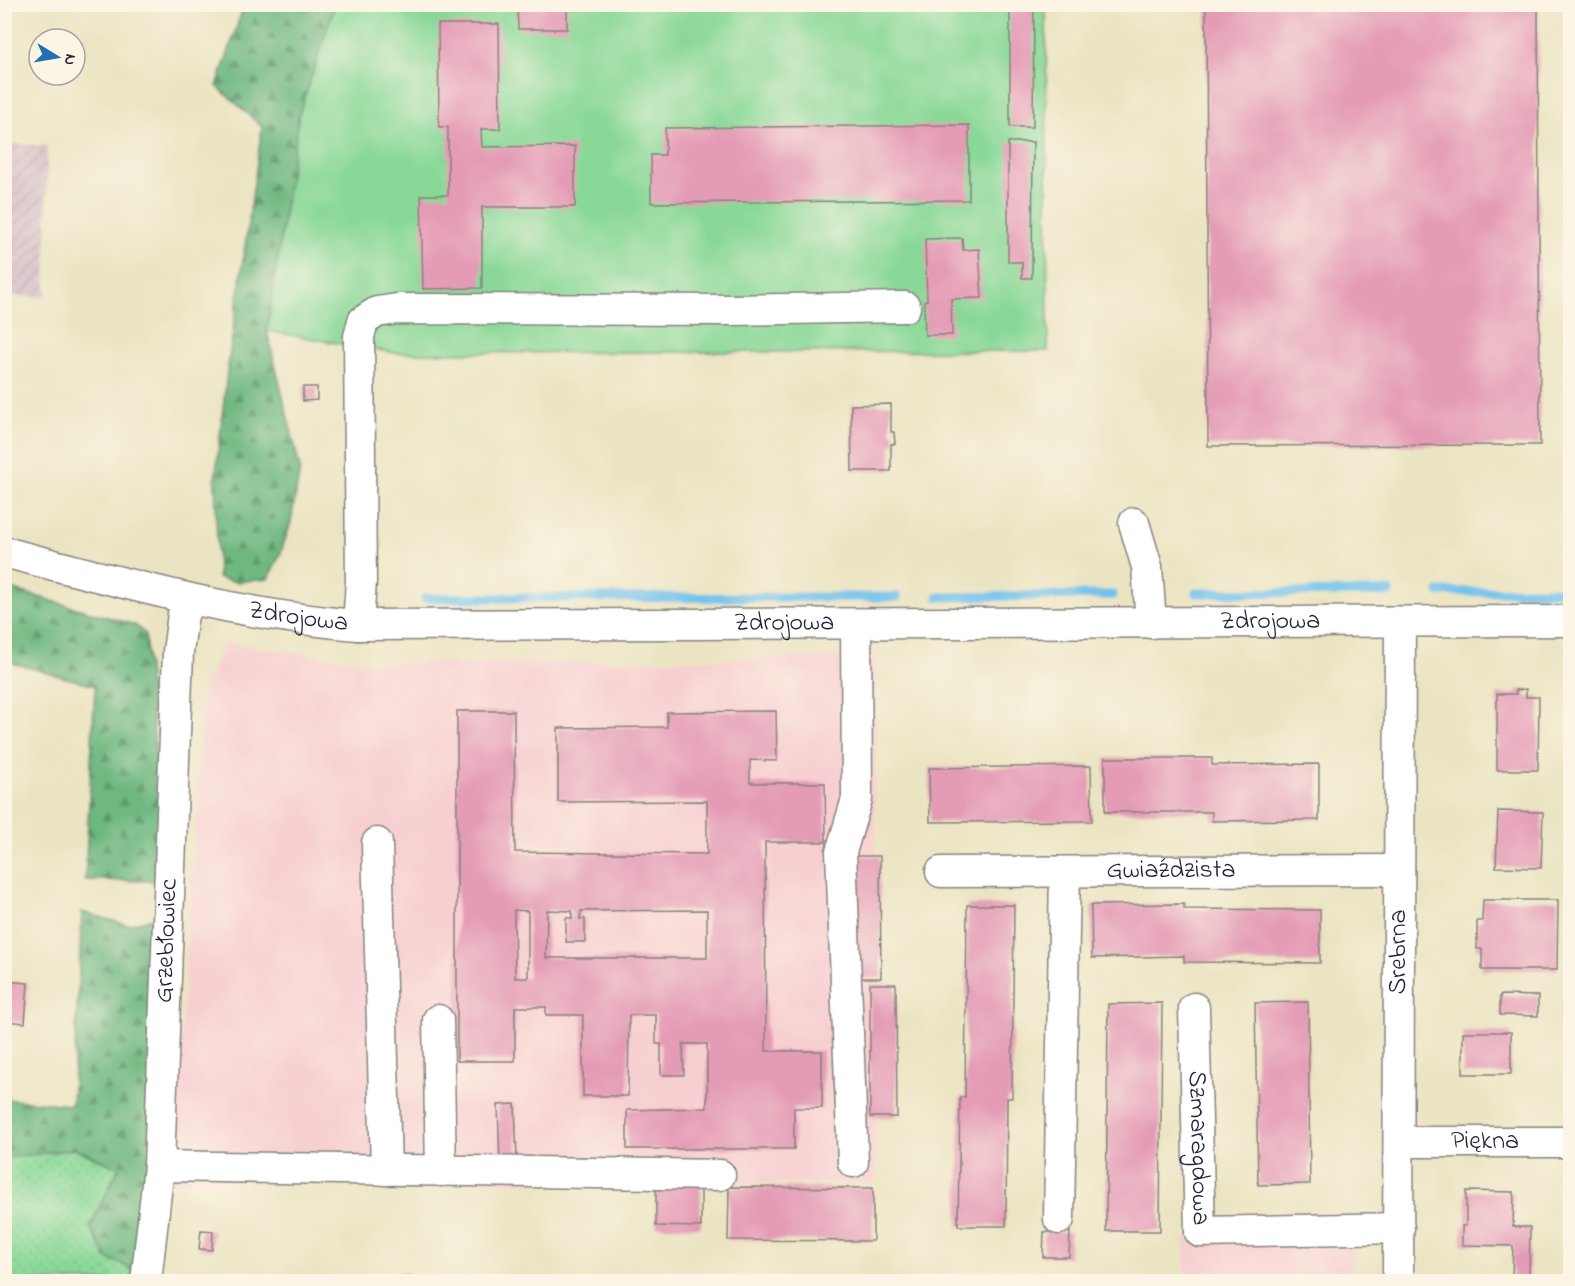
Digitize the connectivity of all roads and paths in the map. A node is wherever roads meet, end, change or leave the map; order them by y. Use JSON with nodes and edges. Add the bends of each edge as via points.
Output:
{"nodes":[{"id":1,"x":905,"y":307,"type":"dead end"},
{"id":2,"x":1134,"y":523,"type":"dead end"},
{"id":3,"x":4,"y":552,"type":"edge"},
{"id":4,"x":191,"y":601,"type":"junction"},
{"id":5,"x":1570,"y":621,"type":"edge"},
{"id":6,"x":1400,"y":622,"type":"junction"},
{"id":7,"x":1151,"y":623,"type":"junction"},
{"id":8,"x":856,"y":624,"type":"junction"},
{"id":9,"x":358,"y":625,"type":"junction"},
{"id":10,"x":377,"y":843,"type":"dead end"},
{"id":11,"x":1399,"y":870,"type":"junction"},
{"id":12,"x":941,"y":872,"type":"dead end"},
{"id":13,"x":1065,"y":872,"type":"junction"},
{"id":14,"x":1194,"y":1008,"type":"dead end"},
{"id":15,"x":438,"y":1020,"type":"dead end"},
{"id":16,"x":1399,"y":1142,"type":"junction"},
{"id":17,"x":1570,"y":1142,"type":"edge"},
{"id":18,"x":853,"y":1162,"type":"dead end"},
{"id":19,"x":159,"y":1166,"type":"junction"},
{"id":20,"x":386,"y":1170,"type":"junction"},
{"id":21,"x":441,"y":1170,"type":"junction"},
{"id":22,"x":720,"y":1175,"type":"dead end"},
{"id":23,"x":1059,"y":1219,"type":"dead end"},
{"id":24,"x":1399,"y":1228,"type":"junction"},
{"id":25,"x":146,"y":1281,"type":"edge"},
{"id":26,"x":1398,"y":1281,"type":"edge"}],
"edges":[{"from":1,"to":9,"type":"street","via":[[376,312],[363,321],[359,337]]},
{"from":2,"to":7,"type":"street","via":[[1148,567]]},
{"from":3,"to":4,"type":"street","name":"Zdrojowa"},
{"from":4,"to":9,"type":"street","name":"Zdrojowa","via":[[267,615]]},
{"from":4,"to":19,"type":"street","name":"Grzebłowiec","via":[[183,614],[178,652]]},
{"from":5,"to":6,"type":"street","name":"Zdrojowa"},
{"from":6,"to":7,"type":"street","name":"Zdrojowa"},
{"from":6,"to":11,"type":"street","name":"Srebrna"},
{"from":7,"to":8,"type":"street","name":"Zdrojowa"},
{"from":8,"to":9,"type":"street","name":"Zdrojowa"},
{"from":8,"to":18,"type":"street","via":[[856,799],[841,852]]},
{"from":10,"to":20,"type":"street"},
{"from":11,"to":13,"type":"street","name":"Gwiaździsta"},
{"from":11,"to":16,"type":"street","name":"Srebrna"},
{"from":12,"to":13,"type":"street","name":"Gwiaździsta"},
{"from":13,"to":23,"type":"street"},
{"from":14,"to":24,"type":"street","name":"Szmaragdowa","via":[[1200,1232]]},
{"from":15,"to":21,"type":"street"},
{"from":16,"to":17,"type":"street","name":"Piękna"},
{"from":16,"to":24,"type":"street","name":"Srebrna"},
{"from":19,"to":20,"type":"street"},
{"from":19,"to":25,"type":"street","name":"Grzebłowiec"},
{"from":20,"to":21,"type":"street"},
{"from":21,"to":22,"type":"street"},
{"from":24,"to":26,"type":"street","name":"Srebrna"}]}
